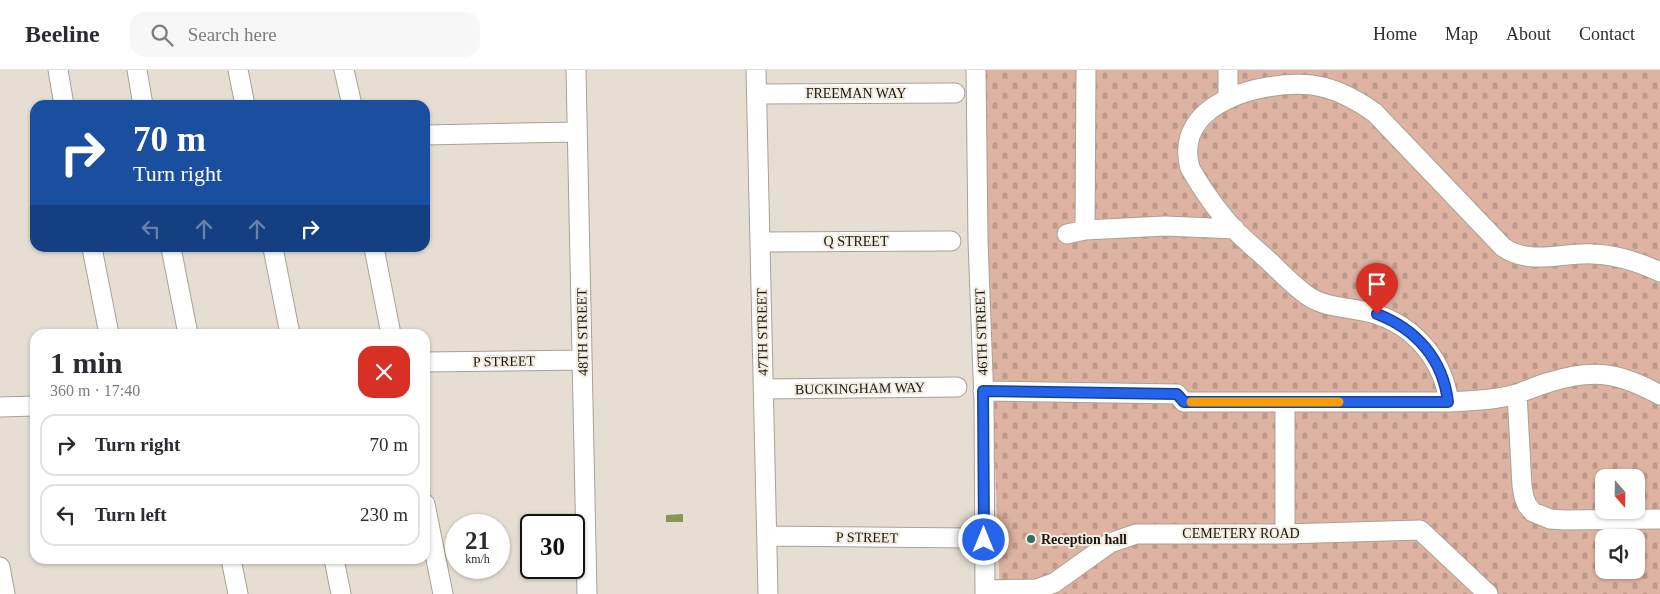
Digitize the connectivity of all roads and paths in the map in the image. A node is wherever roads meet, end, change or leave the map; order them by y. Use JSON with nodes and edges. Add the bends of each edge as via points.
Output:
{"nodes":[{"id":1,"x":58,"y":70,"type":"edge"},
{"id":2,"x":137,"y":70,"type":"edge"},
{"id":3,"x":238,"y":70,"type":"edge"},
{"id":4,"x":344,"y":70,"type":"edge"},
{"id":5,"x":576,"y":70,"type":"edge"},
{"id":6,"x":756,"y":70,"type":"edge"},
{"id":7,"x":976,"y":70,"type":"edge"},
{"id":8,"x":1086,"y":70,"type":"edge"},
{"id":9,"x":1228,"y":70,"type":"edge"},
{"id":10,"x":955,"y":93,"type":"dead end"},
{"id":11,"x":757,"y":94,"type":"junction"},
{"id":12,"x":1228,"y":98,"type":"junction"},
{"id":13,"x":63,"y":100,"type":"edge"},
{"id":14,"x":142,"y":100,"type":"edge"},
{"id":15,"x":244,"y":100,"type":"edge"},
{"id":16,"x":351,"y":100,"type":"edge"},
{"id":17,"x":577,"y":132,"type":"junction"},
{"id":18,"x":430,"y":135,"type":"edge"},
{"id":19,"x":1235,"y":229,"type":"junction"},
{"id":20,"x":951,"y":241,"type":"dead end"},
{"id":21,"x":760,"y":242,"type":"junction"},
{"id":22,"x":93,"y":252,"type":"edge"},
{"id":23,"x":172,"y":252,"type":"edge"},
{"id":24,"x":274,"y":252,"type":"edge"},
{"id":25,"x":375,"y":252,"type":"edge"},
{"id":26,"x":1660,"y":272,"type":"edge"},
{"id":27,"x":108,"y":329,"type":"edge"},
{"id":28,"x":187,"y":329,"type":"edge"},
{"id":29,"x":289,"y":329,"type":"edge"},
{"id":30,"x":390,"y":329,"type":"edge"},
{"id":31,"x":582,"y":360,"type":"junction"},
{"id":32,"x":430,"y":362,"type":"edge"},
{"id":33,"x":957,"y":387,"type":"dead end"},
{"id":34,"x":763,"y":389,"type":"junction"},
{"id":35,"x":983,"y":391,"type":"junction"},
{"id":36,"x":1517,"y":394,"type":"junction"},
{"id":37,"x":1660,"y":395,"type":"edge"},
{"id":38,"x":1285,"y":402,"type":"junction"},
{"id":39,"x":1448,"y":402,"type":"junction"},
{"id":40,"x":30,"y":406,"type":"edge"},
{"id":41,"x":0,"y":407,"type":"edge"},
{"id":42,"x":1660,"y":519,"type":"edge"},
{"id":43,"x":430,"y":529,"type":"edge"},
{"id":44,"x":1285,"y":534,"type":"junction"},
{"id":45,"x":767,"y":536,"type":"junction"},
{"id":46,"x":968,"y":538,"type":"dead end"},
{"id":47,"x":232,"y":564,"type":"edge"},
{"id":48,"x":335,"y":564,"type":"edge"},
{"id":49,"x":0,"y":567,"type":"edge"},
{"id":50,"x":1064,"y":585,"type":"edge"},
{"id":51,"x":985,"y":592,"type":"edge"},
{"id":52,"x":5,"y":594,"type":"edge"},
{"id":53,"x":238,"y":594,"type":"edge"},
{"id":54,"x":341,"y":594,"type":"edge"},
{"id":55,"x":443,"y":594,"type":"edge"},
{"id":56,"x":588,"y":594,"type":"edge"},
{"id":57,"x":768,"y":594,"type":"edge"},
{"id":58,"x":1488,"y":594,"type":"edge"}],
"edges":[{"from":1,"to":13,"type":"street"},
{"from":2,"to":14,"type":"street"},
{"from":3,"to":15,"type":"street"},
{"from":4,"to":16,"type":"street"},
{"from":5,"to":17,"type":"street","name":"48TH STREET"},
{"from":6,"to":11,"type":"street","name":"47TH STREET"},
{"from":7,"to":35,"type":"street","name":"46TH STREET"},
{"from":8,"to":19,"type":"street","via":[[1076,232],[1165,226]]},
{"from":9,"to":12,"type":"street"},
{"from":10,"to":11,"type":"street","name":"FREEMAN WAY"},
{"from":11,"to":21,"type":"street","name":"47TH STREET"},
{"from":12,"to":19,"type":"street","via":[[1198,122],[1189,141],[1187,159],[1199,184]]},
{"from":12,"to":26,"type":"street","via":[[1245,91],[1297,85],[1314,85],[1350,98],[1375,113],[1511,253],[1528,258],[1582,253],[1608,255]]},
{"from":17,"to":18,"type":"street"},
{"from":17,"to":31,"type":"street","name":"48TH STREET"},
{"from":19,"to":39,"type":"street","via":[[1314,300],[1377,314],[1412,333],[1429,350],[1436,363]]},
{"from":20,"to":21,"type":"street","name":"Q STREET"},
{"from":21,"to":34,"type":"street","name":"47TH STREET"},
{"from":22,"to":27,"type":"street"},
{"from":23,"to":28,"type":"street"},
{"from":24,"to":29,"type":"street"},
{"from":25,"to":30,"type":"street"},
{"from":31,"to":32,"type":"street","name":"P STREET"},
{"from":31,"to":56,"type":"street","name":"48TH STREET"},
{"from":33,"to":34,"type":"street","name":"BUCKINGHAM WAY"},
{"from":34,"to":45,"type":"street","name":"47TH STREET"},
{"from":35,"to":38,"type":"street","via":[[1177,394],[1184,402]]},
{"from":35,"to":51,"type":"street","name":"46TH STREET"},
{"from":36,"to":37,"type":"street","via":[[1566,377],[1599,374],[1631,380]]},
{"from":36,"to":39,"type":"street"},
{"from":36,"to":42,"type":"street","via":[[1522,486],[1527,506],[1533,512],[1550,519],[1564,520]]},
{"from":38,"to":39,"type":"street"},
{"from":38,"to":44,"type":"street"},
{"from":40,"to":41,"type":"street"},
{"from":43,"to":55,"type":"street"},
{"from":44,"to":50,"type":"street","name":"CEMETERY ROAD","via":[[1136,534],[1110,543]]},
{"from":44,"to":58,"type":"street","name":"CEMETERY ROAD","via":[[1420,530]]},
{"from":45,"to":46,"type":"street","name":"P STREET"},
{"from":45,"to":57,"type":"street","name":"47TH STREET"},
{"from":47,"to":53,"type":"street"},
{"from":48,"to":54,"type":"street"},
{"from":49,"to":52,"type":"street"},
{"from":50,"to":51,"type":"street","name":"CEMETERY ROAD","via":[[1054,583],[1037,589]]}]}
